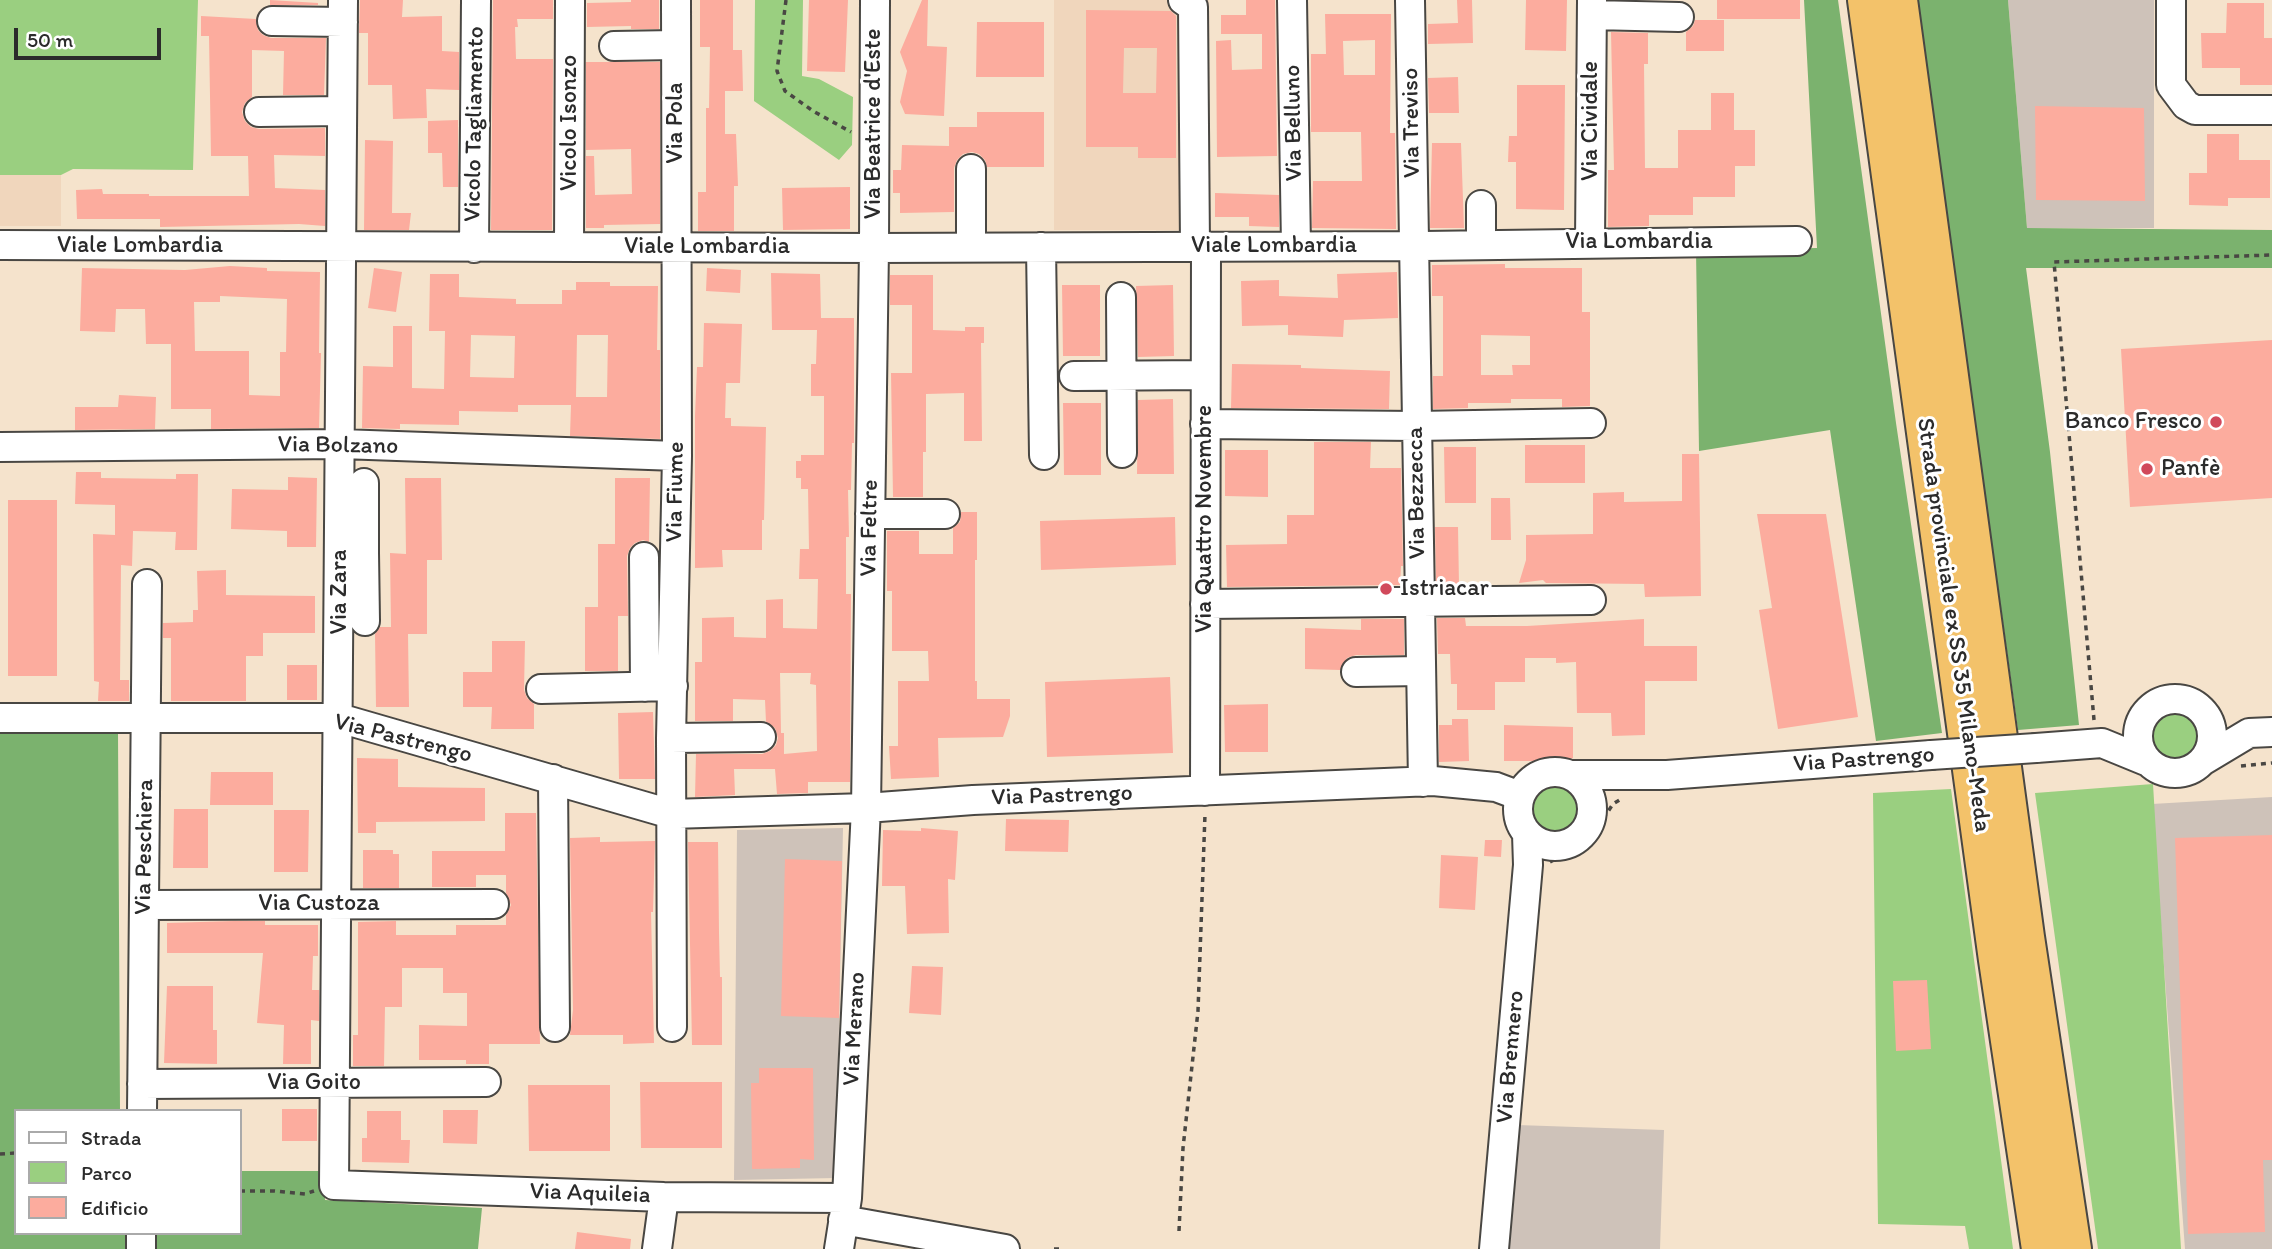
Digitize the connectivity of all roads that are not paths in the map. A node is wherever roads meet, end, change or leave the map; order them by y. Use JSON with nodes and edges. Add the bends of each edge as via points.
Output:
{"nodes":[{"id":1,"x":476,"y":0,"type":"edge"},
{"id":2,"x":570,"y":0,"type":"edge"},
{"id":3,"x":676,"y":0,"type":"edge"},
{"id":4,"x":875,"y":0,"type":"edge"},
{"id":5,"x":1183,"y":0,"type":"edge"},
{"id":6,"x":1292,"y":0,"type":"edge"},
{"id":7,"x":1409,"y":0,"type":"edge"},
{"id":8,"x":1867,"y":0,"type":"edge"},
{"id":9,"x":1898,"y":0,"type":"edge"},
{"id":10,"x":2171,"y":0,"type":"edge"},
{"id":11,"x":1592,"y":7,"type":"edge"},
{"id":12,"x":342,"y":11,"type":"edge"},
{"id":13,"x":1679,"y":16,"type":"dead end"},
{"id":14,"x":272,"y":21,"type":"dead end"},
{"id":15,"x":675,"y":45,"type":"junction"},
{"id":16,"x":614,"y":46,"type":"dead end"},
{"id":17,"x":2272,"y":110,"type":"edge"},
{"id":18,"x":342,"y":111,"type":"junction"},
{"id":19,"x":259,"y":112,"type":"dead end"},
{"id":20,"x":971,"y":169,"type":"dead end"},
{"id":21,"x":1481,"y":205,"type":"dead end"},
{"id":22,"x":1797,"y":241,"type":"dead end"},
{"id":23,"x":1590,"y":242,"type":"junction"},
{"id":24,"x":1481,"y":243,"type":"junction"},
{"id":25,"x":0,"y":245,"type":"edge"},
{"id":26,"x":677,"y":246,"type":"junction"},
{"id":27,"x":971,"y":246,"type":"junction"},
{"id":28,"x":1200,"y":246,"type":"junction"},
{"id":29,"x":1296,"y":246,"type":"junction"},
{"id":30,"x":1414,"y":246,"type":"junction"},
{"id":31,"x":569,"y":247,"type":"junction"},
{"id":32,"x":1041,"y":247,"type":"junction"},
{"id":33,"x":342,"y":248,"type":"junction"},
{"id":34,"x":474,"y":248,"type":"junction"},
{"id":35,"x":874,"y":248,"type":"junction"},
{"id":36,"x":1121,"y":297,"type":"dead end"},
{"id":37,"x":1122,"y":375,"type":"junction"},
{"id":38,"x":1205,"y":375,"type":"junction"},
{"id":39,"x":1074,"y":376,"type":"dead end"},
{"id":40,"x":1591,"y":423,"type":"dead end"},
{"id":41,"x":1205,"y":424,"type":"junction"},
{"id":42,"x":1416,"y":426,"type":"junction"},
{"id":43,"x":341,"y":444,"type":"junction"},
{"id":44,"x":0,"y":447,"type":"edge"},
{"id":45,"x":1122,"y":453,"type":"dead end"},
{"id":46,"x":1044,"y":455,"type":"dead end"},
{"id":47,"x":677,"y":456,"type":"junction"},
{"id":48,"x":364,"y":484,"type":"dead end"},
{"id":49,"x":945,"y":513,"type":"dead end"},
{"id":50,"x":870,"y":514,"type":"junction"},
{"id":51,"x":352,"y":553,"type":"junction"},
{"id":52,"x":644,"y":557,"type":"dead end"},
{"id":53,"x":147,"y":584,"type":"dead end"},
{"id":54,"x":1591,"y":600,"type":"dead end"},
{"id":55,"x":1419,"y":602,"type":"junction"},
{"id":56,"x":1205,"y":604,"type":"junction"},
{"id":57,"x":365,"y":621,"type":"dead end"},
{"id":58,"x":1421,"y":671,"type":"junction"},
{"id":59,"x":1356,"y":672,"type":"dead end"},
{"id":60,"x":659,"y":687,"type":"junction"},
{"id":61,"x":541,"y":689,"type":"dead end"},
{"id":62,"x":2202,"y":710,"type":"junction"},
{"id":63,"x":2142,"y":717,"type":"junction"},
{"id":64,"x":0,"y":718,"type":"edge"},
{"id":65,"x":339,"y":718,"type":"junction"},
{"id":66,"x":136,"y":719,"type":"junction"},
{"id":67,"x":2261,"y":733,"type":"edge"},
{"id":68,"x":761,"y":737,"type":"dead end"},
{"id":69,"x":671,"y":738,"type":"junction"},
{"id":70,"x":2099,"y":743,"type":"junction"},
{"id":71,"x":2204,"y":760,"type":"junction"},
{"id":72,"x":2146,"y":761,"type":"junction"},
{"id":73,"x":1572,"y":775,"type":"junction"},
{"id":74,"x":1667,"y":775,"type":"junction"},
{"id":75,"x":553,"y":779,"type":"junction"},
{"id":76,"x":1423,"y":782,"type":"junction"},
{"id":77,"x":1529,"y":785,"type":"junction"},
{"id":78,"x":1205,"y":791,"type":"junction"},
{"id":79,"x":866,"y":808,"type":"junction"},
{"id":80,"x":671,"y":814,"type":"junction"},
{"id":81,"x":1592,"y":820,"type":"junction"},
{"id":82,"x":1527,"y":834,"type":"junction"},
{"id":83,"x":1566,"y":845,"type":"junction"},
{"id":84,"x":1528,"y":869,"type":"junction"},
{"id":85,"x":338,"y":903,"type":"junction"},
{"id":86,"x":494,"y":904,"type":"dead end"},
{"id":87,"x":144,"y":905,"type":"junction"},
{"id":88,"x":555,"y":1027,"type":"dead end"},
{"id":89,"x":673,"y":1027,"type":"dead end"},
{"id":90,"x":486,"y":1082,"type":"dead end"},
{"id":91,"x":336,"y":1083,"type":"junction"},
{"id":92,"x":142,"y":1097,"type":"edge"},
{"id":93,"x":334,"y":1185,"type":"joint"},
{"id":94,"x":664,"y":1197,"type":"junction"},
{"id":95,"x":845,"y":1209,"type":"junction"},
{"id":96,"x":657,"y":1249,"type":"edge"},
{"id":97,"x":839,"y":1249,"type":"edge"},
{"id":98,"x":1005,"y":1249,"type":"edge"},
{"id":99,"x":1494,"y":1249,"type":"edge"},
{"id":100,"x":2041,"y":1249,"type":"edge"},
{"id":101,"x":2072,"y":1249,"type":"edge"}],
"edges":[{"from":1,"to":34,"type":"street","name":"Vicolo Tagliamento"},
{"from":2,"to":31,"type":"street","name":"Vicolo Isonzo"},
{"from":3,"to":15,"type":"street","name":"Via Pola"},
{"from":4,"to":35,"type":"street","name":"Via Beatrice d'Este"},
{"from":5,"to":28,"type":"street","name":"Via Quattro Novembre","via":[[1193,7]]},
{"from":6,"to":29,"type":"street","name":"Via Belluno"},
{"from":7,"to":30,"type":"street","name":"Via Treviso"},
{"from":8,"to":100,"type":"highway","name":"Strada provinciale ex SS 35 Milano-Meda"},
{"from":9,"to":101,"type":"highway","name":"Strada provinciale ex SS 35 Milano-Meda","via":[[2025,937]]},
{"from":10,"to":17,"type":"street","via":[[2171,85],[2186,105],[2195,110]]},
{"from":11,"to":13,"type":"street"},
{"from":11,"to":23,"type":"street","name":"Via Cividale"},
{"from":12,"to":14,"type":"street"},
{"from":12,"to":18,"type":"street","name":"Via Zara"},
{"from":15,"to":16,"type":"street"},
{"from":15,"to":26,"type":"street","name":"Via Pola"},
{"from":18,"to":19,"type":"street"},
{"from":18,"to":33,"type":"street","name":"Via Zara"},
{"from":20,"to":27,"type":"street"},
{"from":21,"to":24,"type":"street"},
{"from":22,"to":23,"type":"street","name":"Via Lombardia"},
{"from":23,"to":24,"type":"street","name":"Via Lombardia"},
{"from":24,"to":30,"type":"street","name":"Via Lombardia"},
{"from":25,"to":33,"type":"street","name":"Viale Lombardia"},
{"from":26,"to":31,"type":"street","name":"Viale Lombardia"},
{"from":26,"to":35,"type":"street","name":"Viale Lombardia"},
{"from":26,"to":47,"type":"street","name":"Via Fiume"},
{"from":27,"to":32,"type":"street","name":"Viale Lombardia"},
{"from":27,"to":35,"type":"street","name":"Viale Lombardia"},
{"from":28,"to":29,"type":"street","name":"Viale Lombardia"},
{"from":28,"to":32,"type":"street","name":"Viale Lombardia"},
{"from":28,"to":38,"type":"street","name":"Via Quattro Novembre"},
{"from":29,"to":30,"type":"street","name":"Viale Lombardia"},
{"from":30,"to":42,"type":"street","name":"Via Bezzecca"},
{"from":31,"to":34,"type":"street","name":"Viale Lombardia"},
{"from":32,"to":46,"type":"street"},
{"from":33,"to":34,"type":"street","name":"Viale Lombardia"},
{"from":33,"to":43,"type":"street","name":"Via Zara"},
{"from":35,"to":50,"type":"street","name":"Via Feltre"},
{"from":36,"to":37,"type":"street"},
{"from":37,"to":38,"type":"street"},
{"from":37,"to":39,"type":"street"},
{"from":37,"to":45,"type":"street"},
{"from":38,"to":41,"type":"street","name":"Via Quattro Novembre"},
{"from":40,"to":42,"type":"street"},
{"from":41,"to":42,"type":"street"},
{"from":41,"to":56,"type":"street","name":"Via Quattro Novembre"},
{"from":42,"to":55,"type":"street","name":"Via Bezzecca"},
{"from":43,"to":44,"type":"street","name":"Via Bolzano"},
{"from":43,"to":47,"type":"street","name":"Via Bolzano"},
{"from":43,"to":51,"type":"street","name":"Via Zara"},
{"from":47,"to":60,"type":"street","name":"Via Fiume"},
{"from":48,"to":51,"type":"street"},
{"from":49,"to":50,"type":"street"},
{"from":50,"to":79,"type":"street","name":"Via Feltre"},
{"from":51,"to":57,"type":"street"},
{"from":51,"to":65,"type":"street","name":"Via Zara"},
{"from":52,"to":60,"type":"street"},
{"from":53,"to":66,"type":"street","name":"Via Peschiera","via":[[136,638]]},
{"from":54,"to":55,"type":"street"},
{"from":55,"to":56,"type":"street"},
{"from":55,"to":58,"type":"street","name":"Via Bezzecca"},
{"from":56,"to":78,"type":"street","name":"Via Quattro Novembre"},
{"from":58,"to":59,"type":"street"},
{"from":58,"to":76,"type":"street","name":"Via Bezzecca"},
{"from":60,"to":61,"type":"street"},
{"from":60,"to":69,"type":"street","name":"Via Fiume"},
{"from":62,"to":63,"type":"street","via":[[2170,698]]},
{"from":62,"to":67,"type":"street"},
{"from":62,"to":71,"type":"street","via":[[2212,729]]},
{"from":63,"to":70,"type":"street","name":"Via Pastrengo"},
{"from":63,"to":72,"type":"street","via":[[2137,734]]},
{"from":64,"to":66,"type":"street","name":"Via Pastrengo"},
{"from":65,"to":66,"type":"street","name":"Via Pastrengo"},
{"from":65,"to":75,"type":"street","name":"Via Pastrengo"},
{"from":65,"to":85,"type":"street","name":"Via Zara"},
{"from":66,"to":87,"type":"street","name":"Via Peschiera"},
{"from":67,"to":71,"type":"street"},
{"from":68,"to":69,"type":"street"},
{"from":69,"to":80,"type":"street","name":"Via Fiume"},
{"from":70,"to":72,"type":"street","name":"Via Pastrengo"},
{"from":70,"to":74,"type":"street","name":"Via Pastrengo","bridge":true},
{"from":71,"to":72,"type":"street","via":[[2182,773],[2157,769]]},
{"from":73,"to":74,"type":"street","name":"Via Pastrengo"},
{"from":73,"to":77,"type":"street","via":[[1550,771]]},
{"from":73,"to":81,"type":"street","via":[[1592,797]]},
{"from":74,"to":81,"type":"street","name":"Via Pastrengo","via":[[1603,801]]},
{"from":75,"to":80,"type":"street","name":"Via Pastrengo"},
{"from":75,"to":88,"type":"street"},
{"from":76,"to":77,"type":"street","name":"Via Pastrengo"},
{"from":76,"to":78,"type":"street","name":"Via Pastrengo"},
{"from":77,"to":82,"type":"street","via":[[1518,811]]},
{"from":78,"to":79,"type":"street","name":"Via Pastrengo"},
{"from":79,"to":80,"type":"street","name":"Via Pastrengo"},
{"from":79,"to":95,"type":"street","name":"Via Merano"},
{"from":80,"to":89,"type":"street"},
{"from":81,"to":83,"type":"street","via":[[1585,833]]},
{"from":82,"to":83,"type":"street","via":[[1537,842]]},
{"from":82,"to":84,"type":"street","name":"Via Brennero"},
{"from":83,"to":84,"type":"street"},
{"from":84,"to":99,"type":"street","name":"Via Brennero"},
{"from":85,"to":86,"type":"street","name":"Via Custoza"},
{"from":85,"to":87,"type":"street","name":"Via Custoza"},
{"from":85,"to":91,"type":"street","name":"Via Zara"},
{"from":87,"to":92,"type":"street","name":"Via Peschiera"},
{"from":90,"to":91,"type":"street","name":"Via Goito"},
{"from":91,"to":92,"type":"street","name":"Via Goito"},
{"from":91,"to":93,"type":"street","name":"Via Zara"},
{"from":93,"to":94,"type":"street","name":"Via Aquileia"},
{"from":94,"to":95,"type":"street","name":"Via Aquileia"},
{"from":94,"to":96,"type":"street"},
{"from":95,"to":97,"type":"street","name":"Via Merano"},
{"from":95,"to":98,"type":"street","name":"Via Aquileia"}]}
